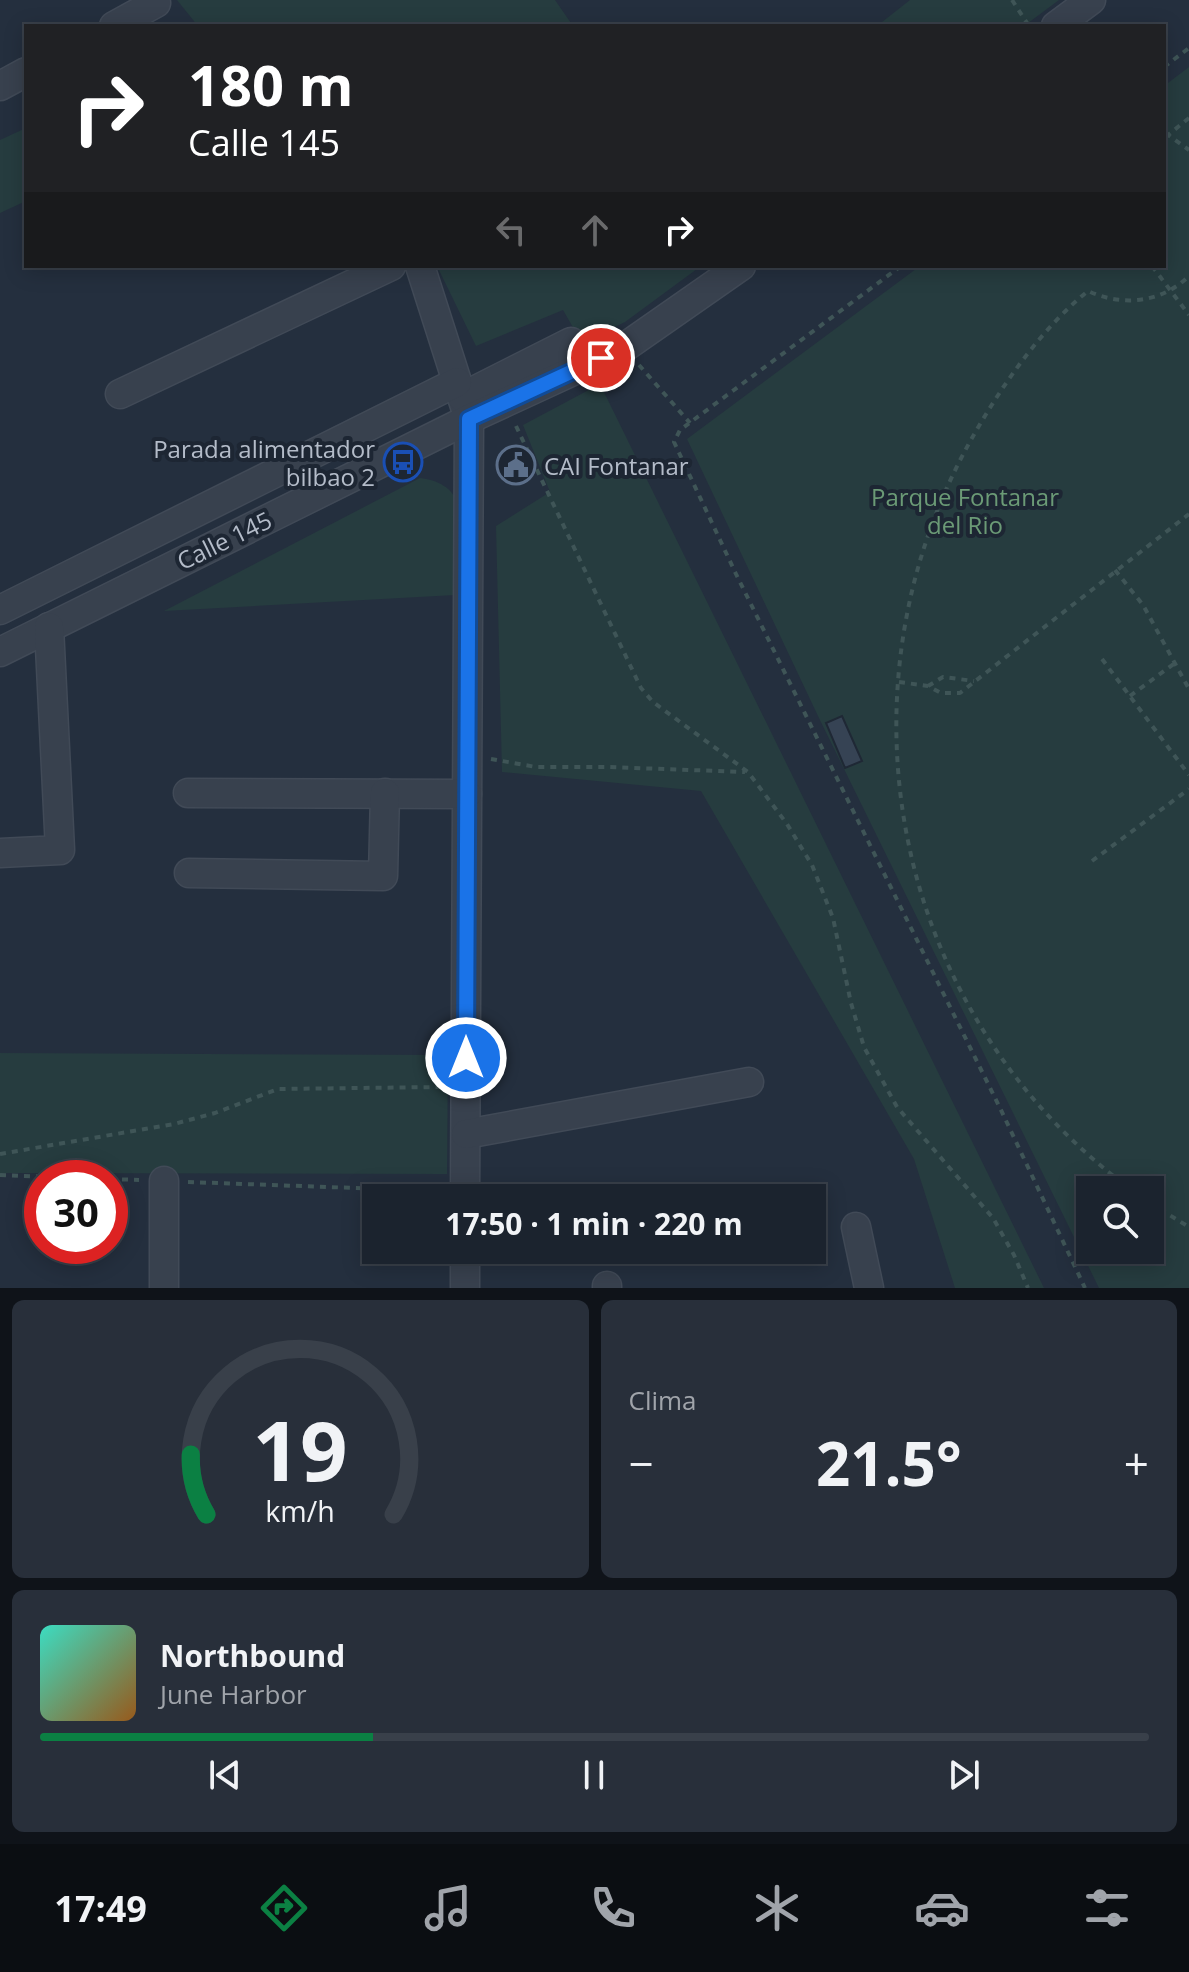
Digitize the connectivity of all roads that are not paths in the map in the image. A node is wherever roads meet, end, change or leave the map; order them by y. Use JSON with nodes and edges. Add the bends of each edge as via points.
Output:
{"nodes":[{"id":1,"x":1091,"y":0,"type":"edge"},
{"id":2,"x":160,"y":10,"type":"edge"},
{"id":3,"x":120,"y":24,"type":"edge"},
{"id":4,"x":1059,"y":24,"type":"edge"},
{"id":5,"x":24,"y":73,"type":"edge"},
{"id":6,"x":0,"y":86,"type":"edge"},
{"id":7,"x":387,"y":268,"type":"edge"},
{"id":8,"x":421,"y":268,"type":"edge"},
{"id":9,"x":738,"y":268,"type":"edge"},
{"id":10,"x":571,"y":342,"type":"dead end"},
{"id":11,"x":120,"y":394,"type":"dead end"},
{"id":12,"x":462,"y":399,"type":"junction"},
{"id":13,"x":0,"y":610,"type":"edge"},
{"id":14,"x":49,"y":627,"type":"junction"},
{"id":15,"x":0,"y":652,"type":"edge"},
{"id":16,"x":188,"y":793,"type":"dead end"},
{"id":17,"x":385,"y":793,"type":"junction"},
{"id":18,"x":467,"y":794,"type":"junction"},
{"id":19,"x":0,"y":853,"type":"edge"},
{"id":20,"x":189,"y":873,"type":"dead end"},
{"id":21,"x":749,"y":1082,"type":"dead end"},
{"id":22,"x":466,"y":1134,"type":"junction"},
{"id":23,"x":164,"y":1181,"type":"road end"},
{"id":24,"x":465,"y":1184,"type":"edge"},
{"id":25,"x":856,"y":1227,"type":"dead end"},
{"id":26,"x":465,"y":1264,"type":"edge"},
{"id":27,"x":164,"y":1288,"type":"edge"},
{"id":28,"x":465,"y":1288,"type":"edge"},
{"id":29,"x":869,"y":1288,"type":"edge"}],
"edges":[{"from":1,"to":4,"type":"street"},
{"from":2,"to":3,"type":"street"},
{"from":5,"to":6,"type":"street"},
{"from":7,"to":11,"type":"street"},
{"from":8,"to":12,"type":"street"},
{"from":9,"to":12,"type":"street","name":"Calle 145","via":[[625,347],[505,402]]},
{"from":10,"to":12,"type":"street"},
{"from":12,"to":13,"type":"street","name":"Calle 145"},
{"from":12,"to":14,"type":"street","name":"Calle 145"},
{"from":12,"to":18,"type":"street"},
{"from":14,"to":15,"type":"street","name":"Calle 145"},
{"from":14,"to":19,"type":"street","via":[[60,850]]},
{"from":16,"to":17,"type":"street"},
{"from":17,"to":18,"type":"street"},
{"from":17,"to":20,"type":"street","via":[[383,876]]},
{"from":18,"to":22,"type":"street"},
{"from":21,"to":22,"type":"street"},
{"from":22,"to":24,"type":"street"},
{"from":23,"to":27,"type":"street"},
{"from":25,"to":29,"type":"street"},
{"from":26,"to":28,"type":"street"}]}
